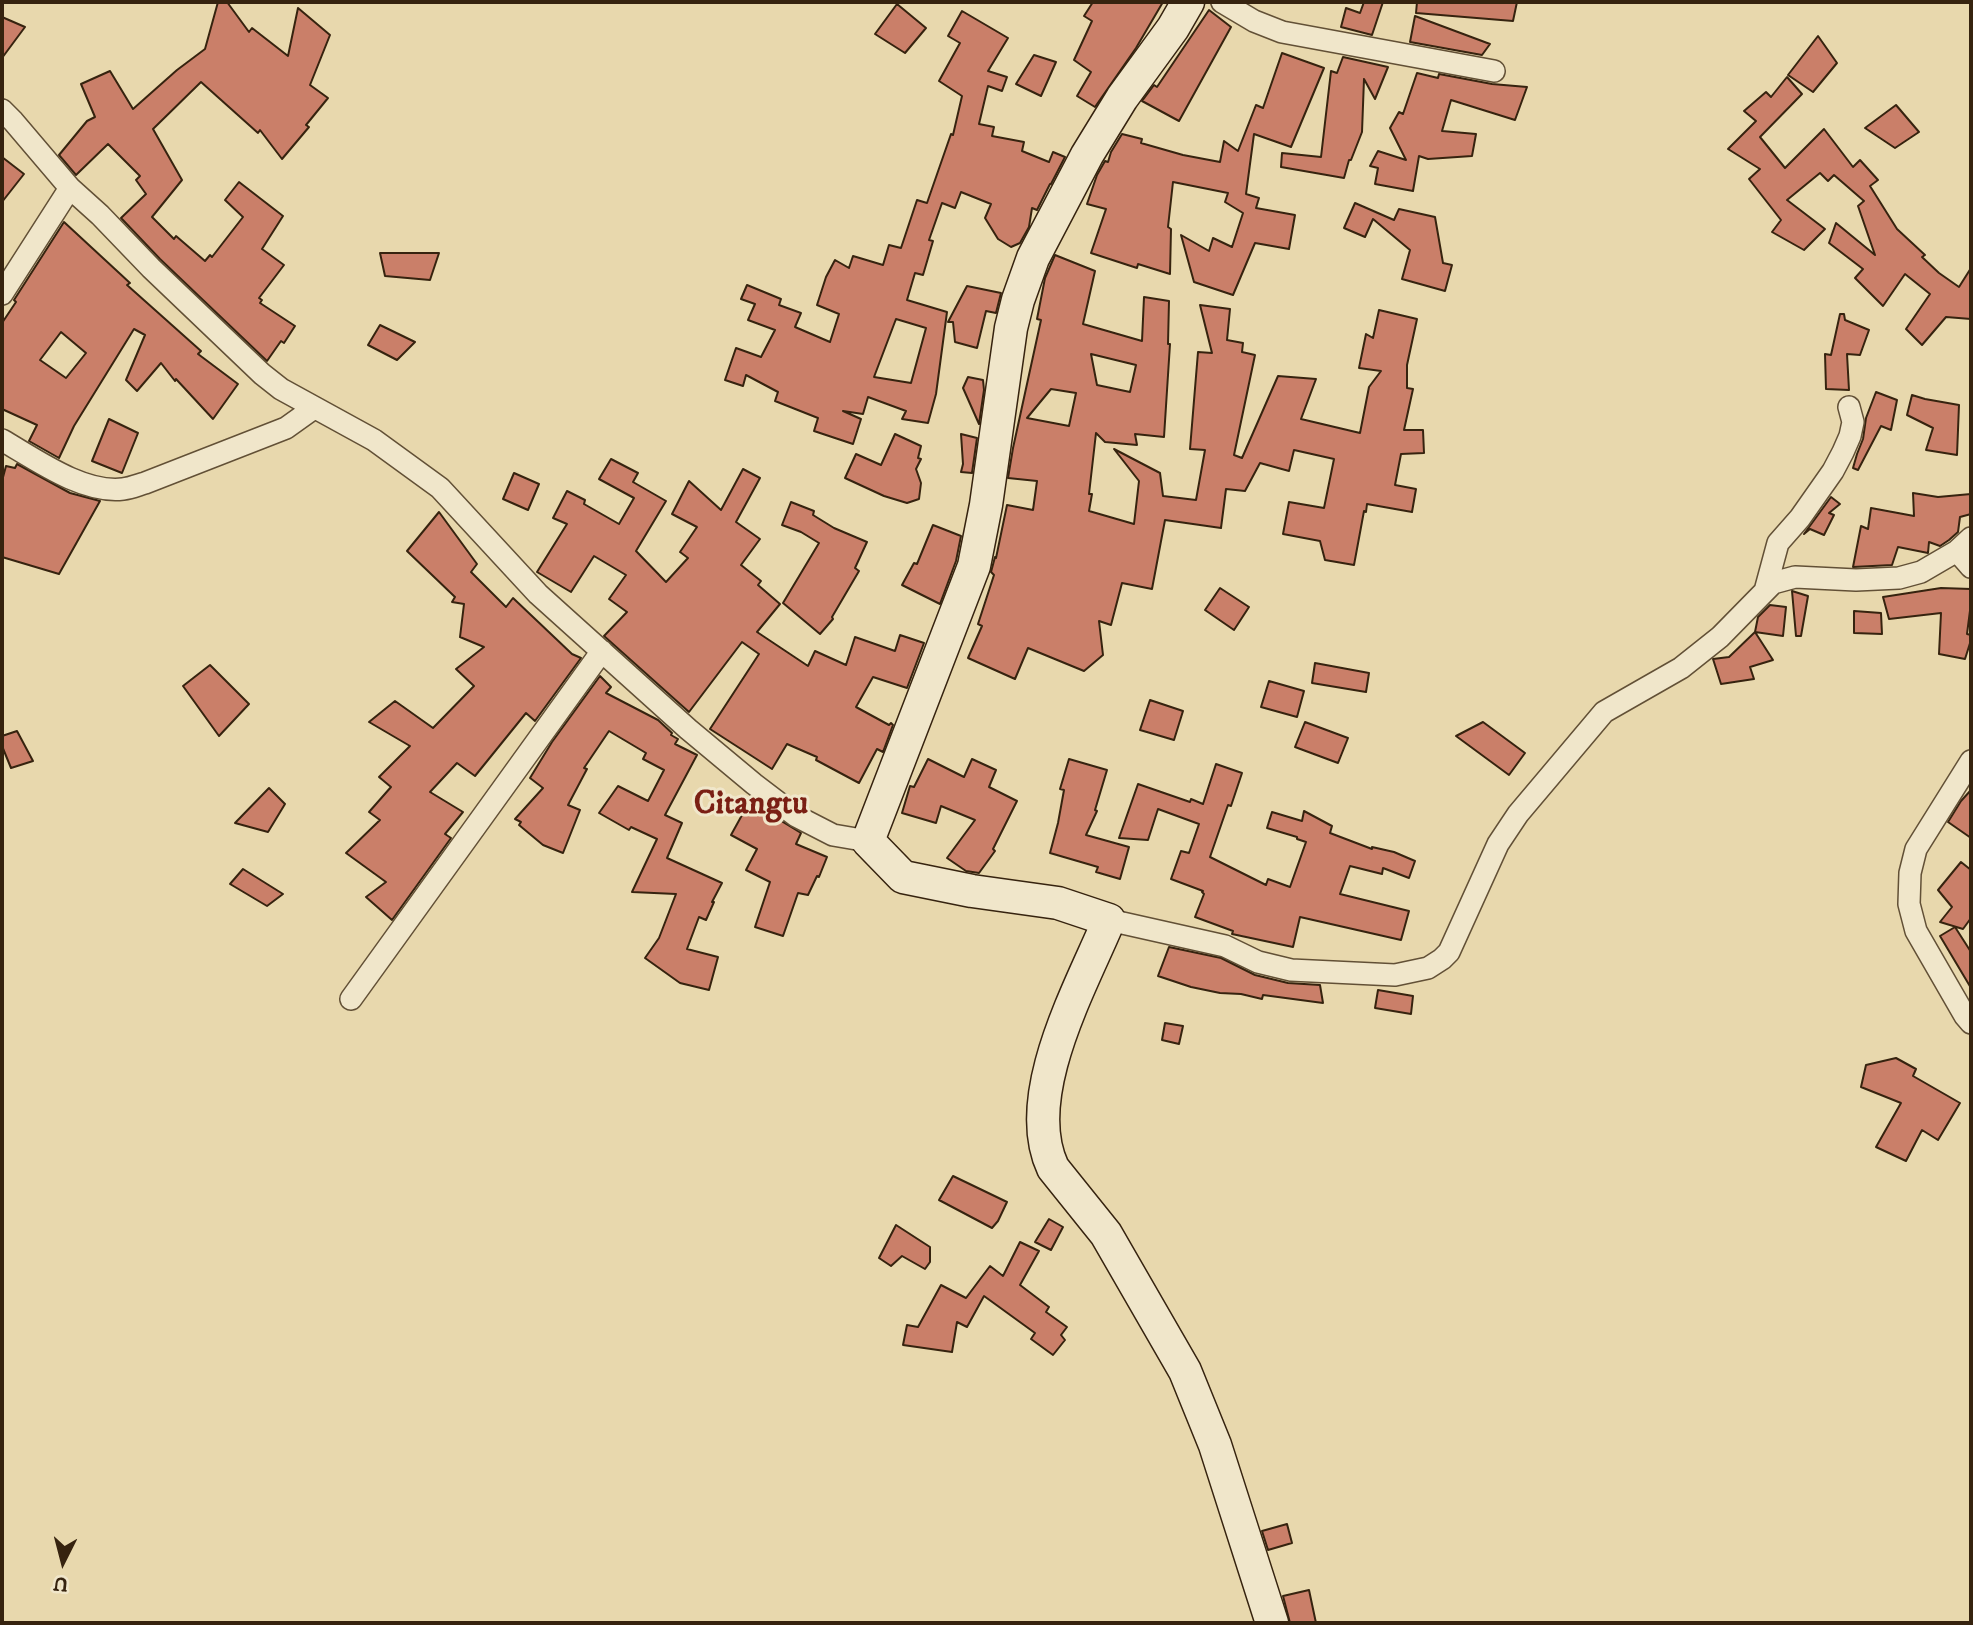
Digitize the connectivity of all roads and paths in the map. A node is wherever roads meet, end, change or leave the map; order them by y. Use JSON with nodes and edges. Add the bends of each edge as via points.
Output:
{"nodes":[{"id":1,"x":1188,"y":2,"type":"edge"},
{"id":2,"x":1222,"y":2,"type":"edge"},
{"id":3,"x":1494,"y":71,"type":"dead end"},
{"id":4,"x":2,"y":110,"type":"edge"},
{"id":5,"x":70,"y":188,"type":"junction"},
{"id":6,"x":2,"y":294,"type":"edge"},
{"id":7,"x":1849,"y":407,"type":"dead end"},
{"id":8,"x":314,"y":408,"type":"junction"},
{"id":9,"x":2,"y":440,"type":"edge"},
{"id":10,"x":1964,"y":545,"type":"edge"},
{"id":11,"x":1971,"y":567,"type":"edge"},
{"id":12,"x":1765,"y":590,"type":"junction"},
{"id":13,"x":602,"y":651,"type":"junction"},
{"id":14,"x":1971,"y":761,"type":"edge"},
{"id":15,"x":868,"y":841,"type":"junction"},
{"id":16,"x":1109,"y":920,"type":"junction"},
{"id":17,"x":351,"y":999,"type":"dead end"},
{"id":18,"x":1971,"y":1023,"type":"edge"},
{"id":19,"x":1272,"y":1623,"type":"edge"}],
"edges":[{"from":1,"to":15,"type":"street","via":[[1087,155],[1033,258],[1011,328],[974,566]]},
{"from":2,"to":3,"type":"street","via":[[1282,32]]},
{"from":4,"to":5,"type":"street"},
{"from":5,"to":6,"type":"street"},
{"from":5,"to":8,"type":"street","via":[[262,374]]},
{"from":7,"to":12,"type":"street","via":[[1853,422],[1843,452],[1778,543]]},
{"from":8,"to":9,"type":"street","via":[[286,428],[124,489],[93,487]]},
{"from":8,"to":13,"type":"street","via":[[374,440],[440,488],[538,594]]},
{"from":10,"to":11,"type":"street"},
{"from":10,"to":12,"type":"street","via":[[1921,572],[1899,578],[1795,577]]},
{"from":12,"to":16,"type":"street","via":[[1720,637],[1681,668],[1604,712],[1518,814],[1498,844],[1449,952],[1429,968],[1395,975],[1291,970],[1258,962],[1225,946]]},
{"from":13,"to":15,"type":"street","via":[[688,729],[796,816],[832,835]]},
{"from":13,"to":17,"type":"street"},
{"from":14,"to":18,"type":"street","via":[[1916,849],[1909,904],[1916,931]]},
{"from":15,"to":16,"type":"street","via":[[903,877],[1058,903]]},
{"from":16,"to":19,"type":"street","via":[[1049,1072],[1043,1114],[1049,1159],[1106,1234],[1185,1371],[1215,1445]]}]}
